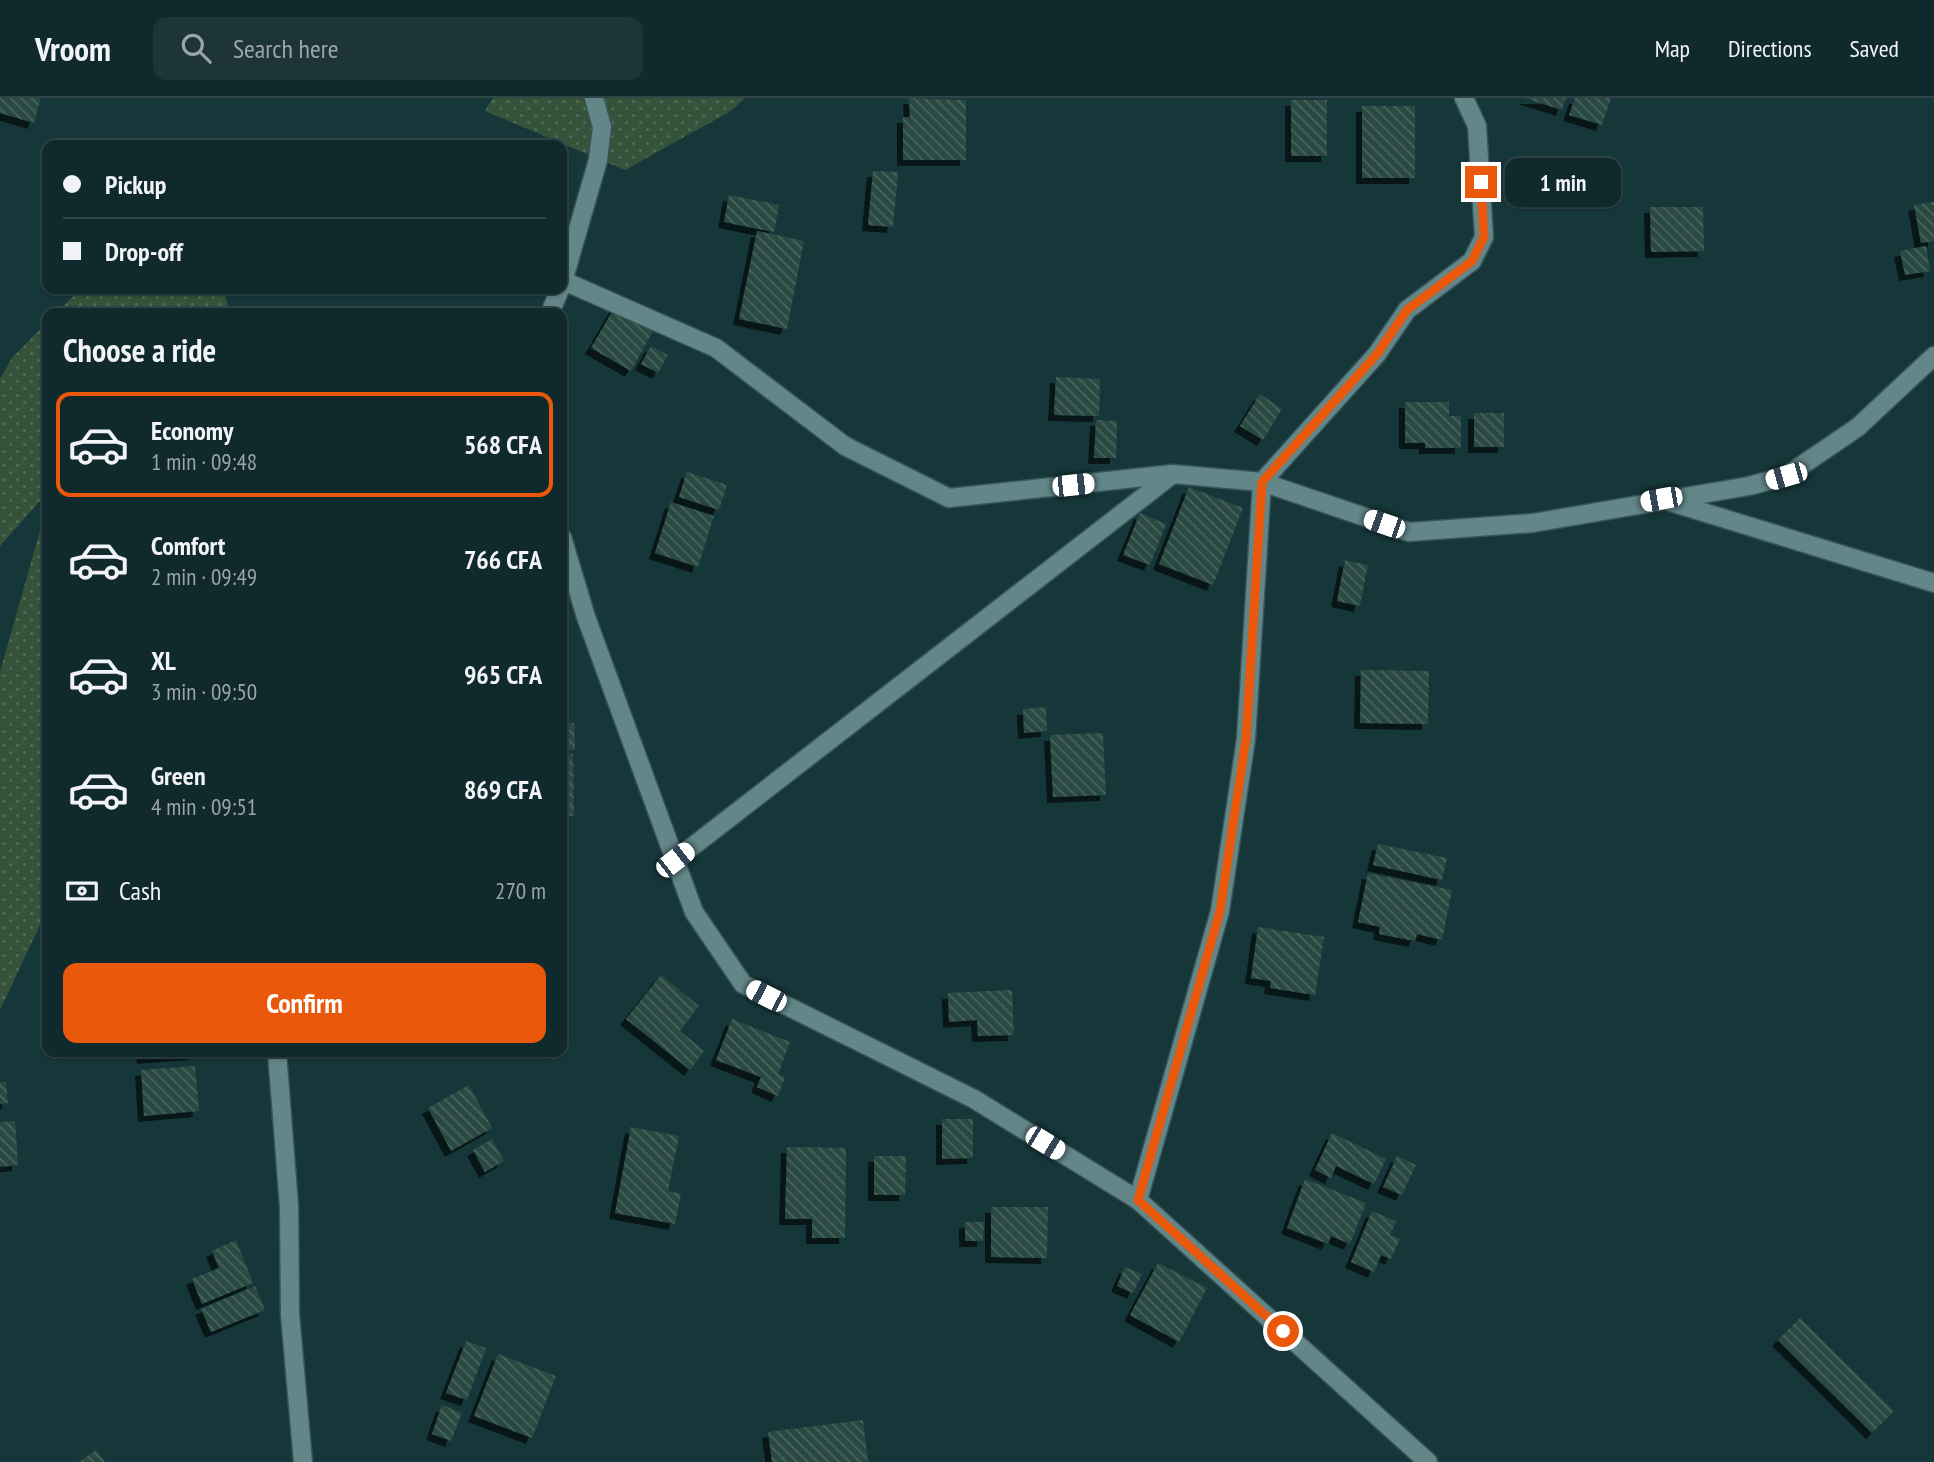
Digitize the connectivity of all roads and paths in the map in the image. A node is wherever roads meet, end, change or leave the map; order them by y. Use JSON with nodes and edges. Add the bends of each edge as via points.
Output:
{"nodes":[{"id":1,"x":594,"y":98,"type":"edge"},
{"id":2,"x":1464,"y":98,"type":"edge"},
{"id":3,"x":567,"y":268,"type":"edge"},
{"id":4,"x":567,"y":287,"type":"edge"},
{"id":5,"x":1934,"y":356,"type":"edge"},
{"id":6,"x":1173,"y":474,"type":"junction"},
{"id":7,"x":1262,"y":482,"type":"junction"},
{"id":8,"x":1661,"y":499,"type":"junction"},
{"id":9,"x":567,"y":554,"type":"edge"},
{"id":10,"x":1934,"y":583,"type":"edge"},
{"id":11,"x":675,"y":860,"type":"junction"},
{"id":12,"x":277,"y":1057,"type":"edge"},
{"id":13,"x":1138,"y":1200,"type":"junction"},
{"id":14,"x":303,"y":1462,"type":"edge"},
{"id":15,"x":1428,"y":1462,"type":"edge"}],
"edges":[{"from":1,"to":3,"type":"street","via":[[602,127],[598,160]]},
{"from":2,"to":7,"type":"street","via":[[1477,126],[1484,237],[1472,261],[1407,310],[1377,354]]},
{"from":4,"to":6,"type":"street","via":[[716,348],[845,446],[949,498]]},
{"from":5,"to":8,"type":"street","via":[[1858,427],[1786,476]]},
{"from":6,"to":7,"type":"street"},
{"from":6,"to":11,"type":"street"},
{"from":7,"to":8,"type":"street","via":[[1409,533],[1533,523]]},
{"from":7,"to":13,"type":"street","via":[[1246,739],[1220,911]]},
{"from":8,"to":10,"type":"street"},
{"from":9,"to":11,"type":"street"},
{"from":11,"to":13,"type":"street","via":[[694,912],[743,984],[974,1099]]},
{"from":12,"to":14,"type":"street","via":[[289,1206],[290,1314]]},
{"from":13,"to":15,"type":"street"}]}
